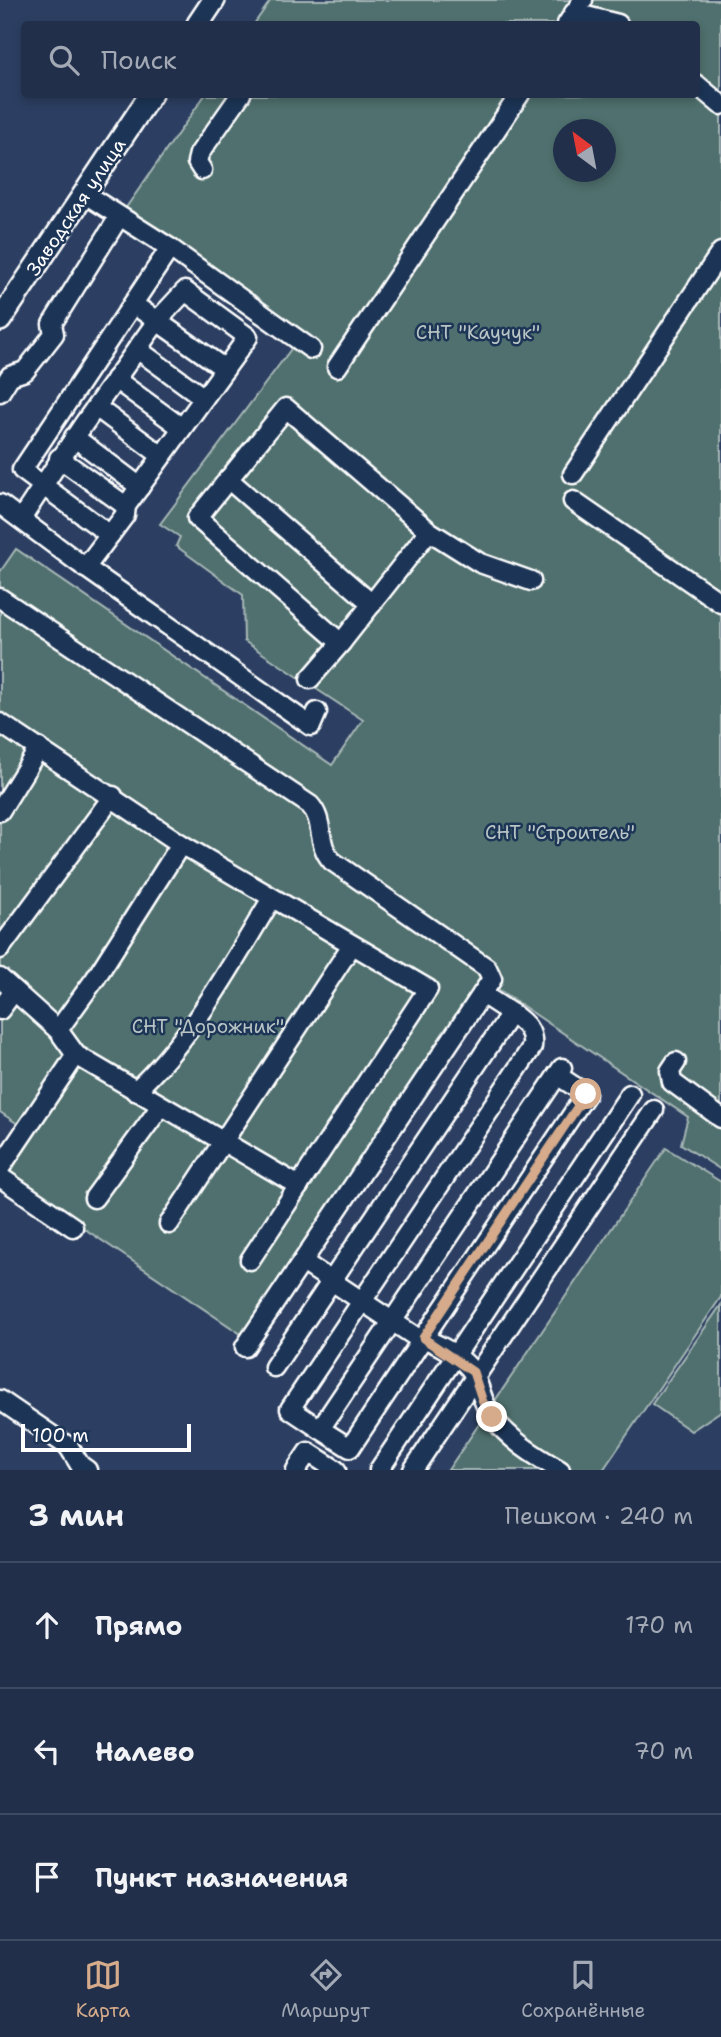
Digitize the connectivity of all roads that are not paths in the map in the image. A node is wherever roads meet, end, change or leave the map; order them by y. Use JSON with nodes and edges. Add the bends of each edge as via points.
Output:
{"nodes":[{"id":1,"x":215,"y":0,"type":"edge"},
{"id":2,"x":575,"y":12,"type":"edge"},
{"id":3,"x":200,"y":21,"type":"edge"},
{"id":4,"x":607,"y":21,"type":"edge"},
{"id":5,"x":700,"y":87,"type":"edge"},
{"id":6,"x":148,"y":98,"type":"edge"},
{"id":7,"x":238,"y":98,"type":"edge"},
{"id":8,"x":517,"y":98,"type":"edge"},
{"id":9,"x":721,"y":105,"type":"edge"},
{"id":10,"x":202,"y":170,"type":"dead end"},
{"id":11,"x":85,"y":194,"type":"junction"},
{"id":12,"x":119,"y":217,"type":"junction"},
{"id":13,"x":170,"y":248,"type":"junction"},
{"id":14,"x":721,"y":252,"type":"edge"},
{"id":15,"x":133,"y":304,"type":"junction"},
{"id":16,"x":0,"y":320,"type":"edge"},
{"id":17,"x":157,"y":321,"type":"junction"},
{"id":18,"x":137,"y":349,"type":"junction"},
{"id":19,"x":311,"y":349,"type":"dead end"},
{"id":20,"x":337,"y":367,"type":"dead end"},
{"id":21,"x":225,"y":369,"type":"junction"},
{"id":22,"x":116,"y":379,"type":"junction"},
{"id":23,"x":0,"y":391,"type":"edge"},
{"id":24,"x":204,"y":398,"type":"junction"},
{"id":25,"x":96,"y":407,"type":"junction"},
{"id":26,"x":182,"y":428,"type":"junction"},
{"id":27,"x":74,"y":437,"type":"junction"},
{"id":28,"x":162,"y":456,"type":"junction"},
{"id":29,"x":59,"y":458,"type":"junction"},
{"id":30,"x":573,"y":474,"type":"dead end"},
{"id":31,"x":228,"y":479,"type":"junction"},
{"id":32,"x":42,"y":485,"type":"junction"},
{"id":33,"x":140,"y":487,"type":"junction"},
{"id":34,"x":573,"y":501,"type":"dead end"},
{"id":35,"x":0,"y":504,"type":"edge"},
{"id":36,"x":126,"y":506,"type":"junction"},
{"id":37,"x":21,"y":519,"type":"junction"},
{"id":38,"x":429,"y":531,"type":"junction"},
{"id":39,"x":110,"y":535,"type":"junction"},
{"id":40,"x":85,"y":568,"type":"junction"},
{"id":41,"x":531,"y":581,"type":"dead end"},
{"id":42,"x":0,"y":598,"type":"edge"},
{"id":43,"x":721,"y":603,"type":"edge"},
{"id":44,"x":372,"y":604,"type":"junction"},
{"id":45,"x":341,"y":643,"type":"junction"},
{"id":46,"x":310,"y":679,"type":"dead end"},
{"id":47,"x":317,"y":712,"type":"dead end"},
{"id":48,"x":0,"y":723,"type":"edge"},
{"id":49,"x":39,"y":748,"type":"junction"},
{"id":50,"x":113,"y":796,"type":"junction"},
{"id":51,"x":0,"y":811,"type":"edge"},
{"id":52,"x":181,"y":844,"type":"junction"},
{"id":53,"x":271,"y":900,"type":"junction"},
{"id":54,"x":352,"y":945,"type":"junction"},
{"id":55,"x":0,"y":949,"type":"edge"},
{"id":56,"x":0,"y":978,"type":"edge"},
{"id":57,"x":14,"y":991,"type":"junction"},
{"id":58,"x":482,"y":994,"type":"junction"},
{"id":59,"x":0,"y":1010,"type":"edge"},
{"id":60,"x":511,"y":1013,"type":"junction"},
{"id":61,"x":58,"y":1030,"type":"junction"},
{"id":62,"x":76,"y":1055,"type":"junction"},
{"id":63,"x":676,"y":1062,"type":"dead end"},
{"id":64,"x":135,"y":1091,"type":"junction"},
{"id":65,"x":630,"y":1094,"type":"dead end"},
{"id":66,"x":161,"y":1107,"type":"junction"},
{"id":67,"x":654,"y":1110,"type":"dead end"},
{"id":68,"x":721,"y":1118,"type":"edge"},
{"id":69,"x":222,"y":1143,"type":"junction"},
{"id":70,"x":0,"y":1168,"type":"edge"},
{"id":71,"x":0,"y":1177,"type":"edge"},
{"id":72,"x":299,"y":1186,"type":"junction"},
{"id":73,"x":94,"y":1198,"type":"dead end"},
{"id":74,"x":169,"y":1224,"type":"dead end"},
{"id":75,"x":73,"y":1227,"type":"dead end"},
{"id":76,"x":250,"y":1260,"type":"dead end"},
{"id":77,"x":303,"y":1262,"type":"junction"},
{"id":78,"x":331,"y":1281,"type":"junction"},
{"id":79,"x":362,"y":1301,"type":"junction"},
{"id":80,"x":392,"y":1321,"type":"junction"},
{"id":81,"x":423,"y":1338,"type":"junction"},
{"id":82,"x":245,"y":1347,"type":"dead end"},
{"id":83,"x":455,"y":1357,"type":"junction"},
{"id":84,"x":274,"y":1367,"type":"dead end"},
{"id":85,"x":475,"y":1377,"type":"junction"},
{"id":86,"x":0,"y":1400,"type":"edge"},
{"id":87,"x":320,"y":1429,"type":"junction"},
{"id":88,"x":349,"y":1448,"type":"junction"},
{"id":89,"x":553,"y":1468,"type":"edge"},
{"id":90,"x":87,"y":1470,"type":"edge"},
{"id":91,"x":296,"y":1470,"type":"edge"},
{"id":92,"x":336,"y":1470,"type":"edge"},
{"id":93,"x":379,"y":1470,"type":"edge"},
{"id":94,"x":413,"y":1470,"type":"edge"}],
"edges":[{"from":1,"to":3,"type":"main road"},
{"from":2,"to":4,"type":"street"},
{"from":5,"to":9,"type":"street"},
{"from":6,"to":11,"type":"main road","name":"Заводская улица"},
{"from":7,"to":10,"type":"street","via":[[199,154]]},
{"from":8,"to":20,"type":"street"},
{"from":11,"to":12,"type":"street"},
{"from":11,"to":16,"type":"main road","name":"Заводская улица"},
{"from":12,"to":13,"type":"street"},
{"from":12,"to":23,"type":"street","via":[[52,324],[54,334],[25,371],[10,376]]},
{"from":13,"to":15,"type":"street"},
{"from":13,"to":19,"type":"street"},
{"from":14,"to":30,"type":"street"},
{"from":15,"to":17,"type":"street"},
{"from":15,"to":32,"type":"street","via":[[22,470]]},
{"from":17,"to":18,"type":"street"},
{"from":17,"to":21,"type":"street"},
{"from":17,"to":21,"type":"street","via":[[185,291],[248,337]]},
{"from":18,"to":22,"type":"street"},
{"from":18,"to":24,"type":"street"},
{"from":21,"to":24,"type":"street"},
{"from":22,"to":25,"type":"street"},
{"from":22,"to":26,"type":"street"},
{"from":24,"to":26,"type":"street"},
{"from":25,"to":27,"type":"street"},
{"from":25,"to":28,"type":"street"},
{"from":26,"to":28,"type":"street"},
{"from":27,"to":29,"type":"street"},
{"from":27,"to":33,"type":"street"},
{"from":28,"to":33,"type":"street"},
{"from":29,"to":32,"type":"street"},
{"from":29,"to":36,"type":"street"},
{"from":31,"to":38,"type":"street","via":[[286,408]]},
{"from":31,"to":44,"type":"street"},
{"from":31,"to":45,"type":"street","via":[[197,518]]},
{"from":32,"to":37,"type":"street"},
{"from":32,"to":39,"type":"street"},
{"from":33,"to":36,"type":"street"},
{"from":34,"to":43,"type":"street"},
{"from":35,"to":37,"type":"street"},
{"from":36,"to":39,"type":"street"},
{"from":37,"to":40,"type":"street"},
{"from":38,"to":41,"type":"street","via":[[480,563]]},
{"from":38,"to":44,"type":"street"},
{"from":39,"to":40,"type":"street"},
{"from":40,"to":47,"type":"street","via":[[311,726]]},
{"from":42,"to":58,"type":"street","via":[[310,805],[317,814],[321,846],[332,861],[487,968],[492,979]]},
{"from":44,"to":45,"type":"street"},
{"from":45,"to":46,"type":"street"},
{"from":48,"to":49,"type":"street"},
{"from":49,"to":50,"type":"street"},
{"from":49,"to":51,"type":"street"},
{"from":50,"to":52,"type":"street"},
{"from":50,"to":55,"type":"street"},
{"from":52,"to":53,"type":"street"},
{"from":52,"to":61,"type":"street"},
{"from":53,"to":54,"type":"street"},
{"from":53,"to":64,"type":"street","via":[[207,1003],[155,1073]]},
{"from":54,"to":69,"type":"street"},
{"from":54,"to":72,"type":"street","via":[[428,989]]},
{"from":56,"to":57,"type":"street"},
{"from":57,"to":59,"type":"street"},
{"from":57,"to":61,"type":"street"},
{"from":58,"to":60,"type":"street"},
{"from":58,"to":77,"type":"street"},
{"from":60,"to":78,"type":"street"},
{"from":60,"to":79,"type":"street","via":[[529,1029],[532,1047]]},
{"from":61,"to":62,"type":"street"},
{"from":62,"to":64,"type":"street"},
{"from":62,"to":70,"type":"street"},
{"from":63,"to":68,"type":"street","via":[[670,1071],[672,1082]]},
{"from":64,"to":66,"type":"street"},
{"from":65,"to":83,"type":"street"},
{"from":66,"to":69,"type":"street"},
{"from":66,"to":73,"type":"street"},
{"from":67,"to":85,"type":"street"},
{"from":69,"to":72,"type":"street"},
{"from":69,"to":74,"type":"street"},
{"from":71,"to":75,"type":"street"},
{"from":72,"to":76,"type":"street"},
{"from":77,"to":78,"type":"street"},
{"from":77,"to":82,"type":"street"},
{"from":78,"to":79,"type":"street"},
{"from":78,"to":84,"type":"street"},
{"from":79,"to":80,"type":"street"},
{"from":79,"to":87,"type":"street","via":[[290,1409]]},
{"from":80,"to":81,"type":"street"},
{"from":80,"to":81,"type":"street","via":[[559,1071],[586,1094]]},
{"from":80,"to":87,"type":"street"},
{"from":81,"to":83,"type":"street"},
{"from":81,"to":88,"type":"street"},
{"from":83,"to":85,"type":"street"},
{"from":83,"to":93,"type":"street"},
{"from":85,"to":89,"type":"street","via":[[492,1417]]},
{"from":85,"to":94,"type":"street"},
{"from":86,"to":90,"type":"street","via":[[69,1447]]},
{"from":87,"to":88,"type":"street"},
{"from":88,"to":92,"type":"street"},
{"from":91,"to":92,"type":"street","via":[[308,1452]]}]}
